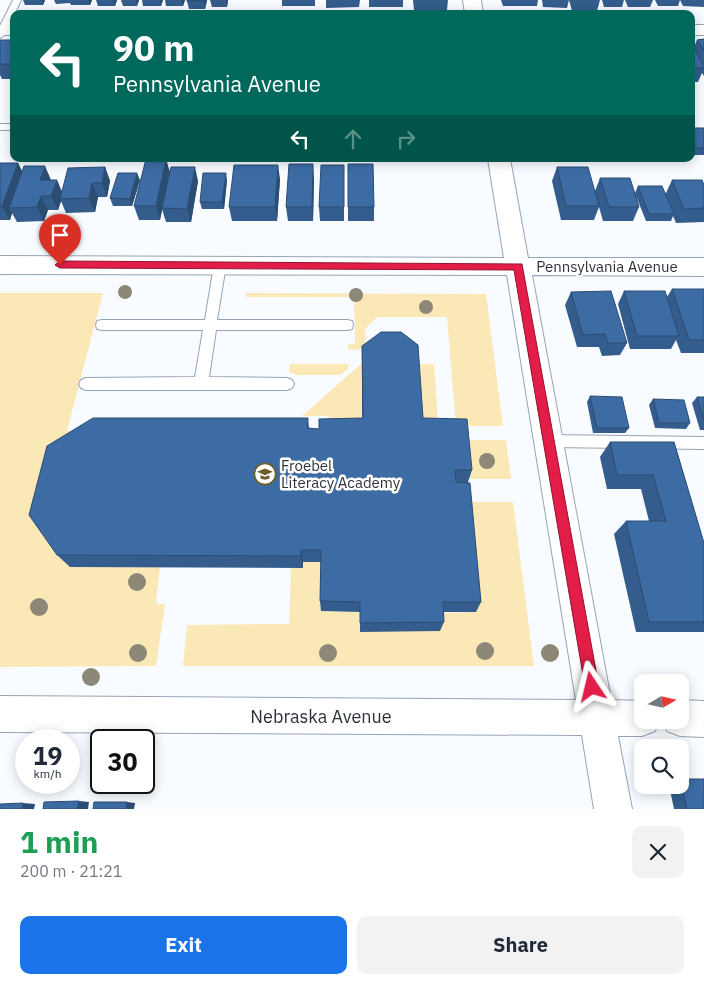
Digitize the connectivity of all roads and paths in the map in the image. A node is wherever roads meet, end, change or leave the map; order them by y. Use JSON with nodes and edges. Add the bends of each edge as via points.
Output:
{"nodes":[{"id":1,"x":10,"y":17,"type":"edge"},
{"id":2,"x":4,"y":31,"type":"edge"},
{"id":3,"x":501,"y":162,"type":"edge"},
{"id":4,"x":0,"y":264,"type":"edge"},
{"id":5,"x":220,"y":265,"type":"junction"},
{"id":6,"x":518,"y":266,"type":"junction"},
{"id":7,"x":704,"y":267,"type":"edge"},
{"id":8,"x":211,"y":324,"type":"junction"},
{"id":9,"x":102,"y":325,"type":"dead end"},
{"id":10,"x":348,"y":325,"type":"dead end"},
{"id":11,"x":201,"y":383,"type":"junction"},
{"id":12,"x":86,"y":384,"type":"dead end"},
{"id":13,"x":287,"y":384,"type":"dead end"},
{"id":14,"x":549,"y":441,"type":"junction"},
{"id":15,"x":704,"y":443,"type":"edge"},
{"id":16,"x":0,"y":714,"type":"edge"},
{"id":17,"x":598,"y":717,"type":"junction"},
{"id":18,"x":634,"y":718,"type":"edge"},
{"id":19,"x":689,"y":718,"type":"edge"},
{"id":20,"x":704,"y":719,"type":"edge"},
{"id":21,"x":613,"y":809,"type":"edge"}],
"edges":[{"from":1,"to":2,"type":"lane"},
{"from":3,"to":6,"type":"street"},
{"from":4,"to":5,"type":"street","name":"Pennsylvania Avenue"},
{"from":5,"to":6,"type":"street","name":"Pennsylvania Avenue"},
{"from":5,"to":8,"type":"lane"},
{"from":6,"to":7,"type":"street","name":"Pennsylvania Avenue"},
{"from":6,"to":14,"type":"street"},
{"from":8,"to":9,"type":"lane"},
{"from":8,"to":10,"type":"lane"},
{"from":8,"to":11,"type":"lane"},
{"from":11,"to":12,"type":"lane"},
{"from":11,"to":13,"type":"lane"},
{"from":14,"to":15,"type":"lane"},
{"from":14,"to":17,"type":"street"},
{"from":16,"to":17,"type":"street","name":"Nebraska Avenue"},
{"from":17,"to":18,"type":"street","name":"Nebraska Avenue"},
{"from":17,"to":21,"type":"street"},
{"from":19,"to":20,"type":"street"}]}
